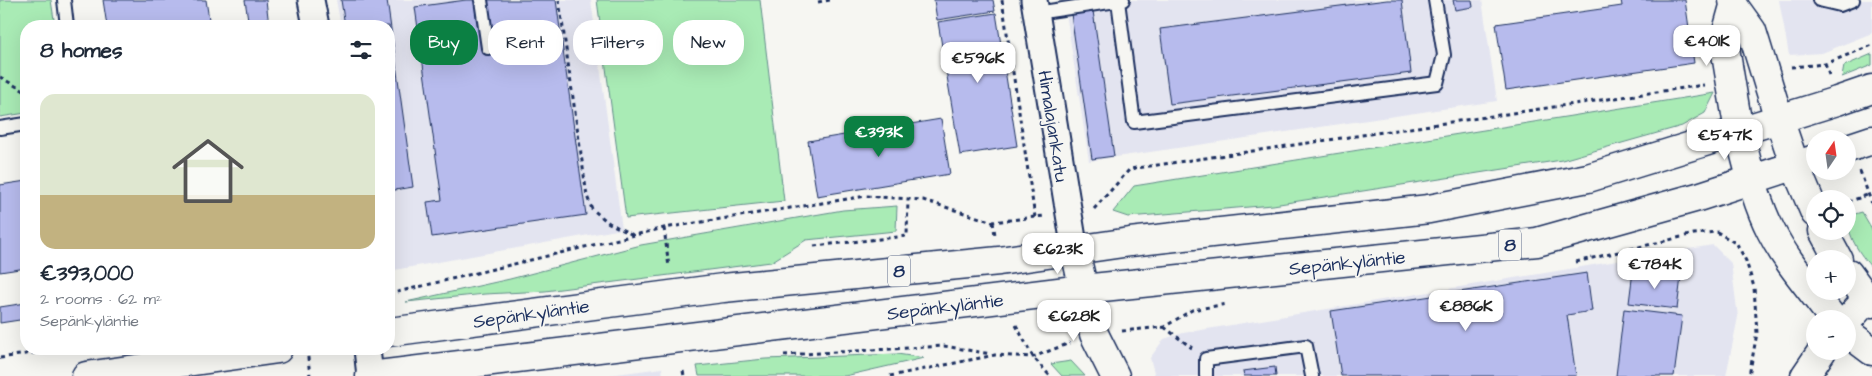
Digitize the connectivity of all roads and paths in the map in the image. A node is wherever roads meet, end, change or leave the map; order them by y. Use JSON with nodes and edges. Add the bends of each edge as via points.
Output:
{"nodes":[{"id":1,"x":64,"y":0,"type":"edge"},
{"id":2,"x":311,"y":0,"type":"edge"},
{"id":3,"x":481,"y":0,"type":"edge"},
{"id":4,"x":559,"y":0,"type":"edge"},
{"id":5,"x":830,"y":0,"type":"edge"},
{"id":6,"x":1002,"y":0,"type":"edge"},
{"id":7,"x":1121,"y":0,"type":"edge"},
{"id":8,"x":1435,"y":0,"type":"edge"},
{"id":9,"x":1819,"y":0,"type":"edge"},
{"id":10,"x":1853,"y":0,"type":"edge"},
{"id":11,"x":818,"y":2,"type":"dead end"},
{"id":12,"x":1735,"y":2,"type":"edge"},
{"id":13,"x":1035,"y":6,"type":"edge"},
{"id":14,"x":66,"y":20,"type":"edge"},
{"id":15,"x":315,"y":20,"type":"edge"},
{"id":16,"x":1872,"y":45,"type":"edge"},
{"id":17,"x":488,"y":48,"type":"dead end"},
{"id":18,"x":1765,"y":72,"type":"junction"},
{"id":19,"x":0,"y":77,"type":"edge"},
{"id":20,"x":1730,"y":80,"type":"junction"},
{"id":21,"x":20,"y":89,"type":"edge"},
{"id":22,"x":1872,"y":89,"type":"edge"},
{"id":23,"x":1779,"y":120,"type":"junction"},
{"id":24,"x":20,"y":125,"type":"edge"},
{"id":25,"x":0,"y":128,"type":"edge"},
{"id":26,"x":1739,"y":132,"type":"junction"},
{"id":27,"x":1872,"y":140,"type":"edge"},
{"id":28,"x":1856,"y":145,"type":"edge"},
{"id":29,"x":1805,"y":162,"type":"edge"},
{"id":30,"x":1752,"y":180,"type":"junction"},
{"id":31,"x":1810,"y":190,"type":"edge"},
{"id":32,"x":908,"y":199,"type":"junction"},
{"id":33,"x":1856,"y":199,"type":"edge"},
{"id":34,"x":1872,"y":204,"type":"edge"},
{"id":35,"x":1069,"y":214,"type":"junction"},
{"id":36,"x":1035,"y":217,"type":"junction"},
{"id":37,"x":664,"y":228,"type":"junction"},
{"id":38,"x":634,"y":235,"type":"junction"},
{"id":39,"x":1737,"y":244,"type":"dead end"},
{"id":40,"x":814,"y":246,"type":"dead end"},
{"id":41,"x":1075,"y":251,"type":"junction"},
{"id":42,"x":670,"y":272,"type":"dead end"},
{"id":43,"x":1856,"y":284,"type":"edge"},
{"id":44,"x":1083,"y":289,"type":"junction"},
{"id":45,"x":395,"y":293,"type":"edge"},
{"id":46,"x":1869,"y":301,"type":"edge"},
{"id":47,"x":1826,"y":310,"type":"edge"},
{"id":48,"x":1856,"y":313,"type":"edge"},
{"id":49,"x":1164,"y":327,"type":"dead end"},
{"id":50,"x":395,"y":331,"type":"edge"},
{"id":51,"x":1856,"y":339,"type":"edge"},
{"id":52,"x":1872,"y":350,"type":"edge"},
{"id":53,"x":20,"y":355,"type":"edge"},
{"id":54,"x":233,"y":355,"type":"edge"},
{"id":55,"x":308,"y":355,"type":"edge"},
{"id":56,"x":368,"y":355,"type":"edge"},
{"id":57,"x":781,"y":355,"type":"dead end"},
{"id":58,"x":995,"y":355,"type":"junction"},
{"id":59,"x":0,"y":358,"type":"edge"},
{"id":60,"x":1206,"y":359,"type":"junction"},
{"id":61,"x":1816,"y":360,"type":"edge"},
{"id":62,"x":683,"y":371,"type":"dead end"},
{"id":63,"x":86,"y":376,"type":"edge"},
{"id":64,"x":310,"y":376,"type":"edge"},
{"id":65,"x":370,"y":376,"type":"edge"},
{"id":66,"x":684,"y":376,"type":"edge"},
{"id":67,"x":890,"y":376,"type":"edge"},
{"id":68,"x":1050,"y":376,"type":"edge"},
{"id":69,"x":1115,"y":376,"type":"edge"},
{"id":70,"x":1206,"y":376,"type":"edge"},
{"id":71,"x":1312,"y":376,"type":"edge"},
{"id":72,"x":1749,"y":376,"type":"edge"},
{"id":73,"x":1805,"y":376,"type":"edge"}],
"edges":[{"from":1,"to":14,"type":"lane"},
{"from":2,"to":15,"type":"street"},
{"from":3,"to":17,"type":"lane"},
{"from":4,"to":38,"type":"path","via":[[587,196],[592,209],[609,223]]},
{"from":5,"to":11,"type":"path"},
{"from":6,"to":36,"type":"path"},
{"from":7,"to":8,"type":"lane","via":[[1134,122],[1437,82],[1444,55]]},
{"from":7,"to":13,"type":"lane"},
{"from":9,"to":10,"type":"lane","via":[[1840,5]]},
{"from":12,"to":18,"type":"main road","via":[[1752,31]]},
{"from":12,"to":20,"type":"main road","via":[[1724,42]]},
{"from":13,"to":35,"type":"street","name":"Himalajankatu"},
{"from":16,"to":18,"type":"path","via":[[1825,64]]},
{"from":18,"to":23,"type":"main road"},
{"from":19,"to":21,"type":"path"},
{"from":20,"to":26,"type":"main road"},
{"from":20,"to":35,"type":"path","via":[[1130,169],[1093,210]]},
{"from":22,"to":23,"type":"main road","number":"8"},
{"from":23,"to":26,"type":"main road","number":"8"},
{"from":23,"to":29,"type":"main road"},
{"from":24,"to":25,"type":"lane"},
{"from":26,"to":30,"type":"main road"},
{"from":26,"to":41,"type":"main road","name":"Sepänkyläntie","number":"8","via":[[1588,178],[1429,209]]},
{"from":27,"to":28,"type":"main road"},
{"from":29,"to":30,"type":"main road","number":"8"},
{"from":29,"to":31,"type":"main road"},
{"from":30,"to":44,"type":"main road","name":"Sepänkyläntie","number":"8","via":[[1537,242]]},
{"from":30,"to":47,"type":"main road","via":[[1774,236]]},
{"from":32,"to":36,"type":"path","via":[[923,200],[993,222]]},
{"from":32,"to":37,"type":"path","via":[[866,196]]},
{"from":32,"to":40,"type":"path","via":[[907,236]]},
{"from":33,"to":34,"type":"path","via":[[1867,195]]},
{"from":35,"to":36,"type":"path"},
{"from":35,"to":41,"type":"street","name":"Himalajankatu"},
{"from":37,"to":38,"type":"path"},
{"from":37,"to":42,"type":"path"},
{"from":38,"to":45,"type":"path"},
{"from":39,"to":72,"type":"path","via":[[1754,287],[1757,333]]},
{"from":41,"to":44,"type":"main road"},
{"from":41,"to":50,"type":"main road","name":"Sepänkyläntie","number":"8","via":[[723,288]]},
{"from":43,"to":46,"type":"main road"},
{"from":44,"to":65,"type":"main road","name":"Sepänkyläntie","number":"8"},
{"from":44,"to":69,"type":"main road","via":[[1094,334]]},
{"from":46,"to":48,"type":"main road"},
{"from":49,"to":60,"type":"path"},
{"from":51,"to":52,"type":"main road"},
{"from":53,"to":59,"type":"path"},
{"from":54,"to":63,"type":"main road"},
{"from":55,"to":64,"type":"path"},
{"from":56,"to":65,"type":"street"},
{"from":57,"to":58,"type":"path","via":[[944,346]]},
{"from":58,"to":67,"type":"path"},
{"from":58,"to":68,"type":"path","via":[[1033,357]]},
{"from":60,"to":70,"type":"lane"},
{"from":60,"to":71,"type":"lane","via":[[1306,346]]},
{"from":61,"to":73,"type":"main road"},
{"from":62,"to":66,"type":"path"}]}
